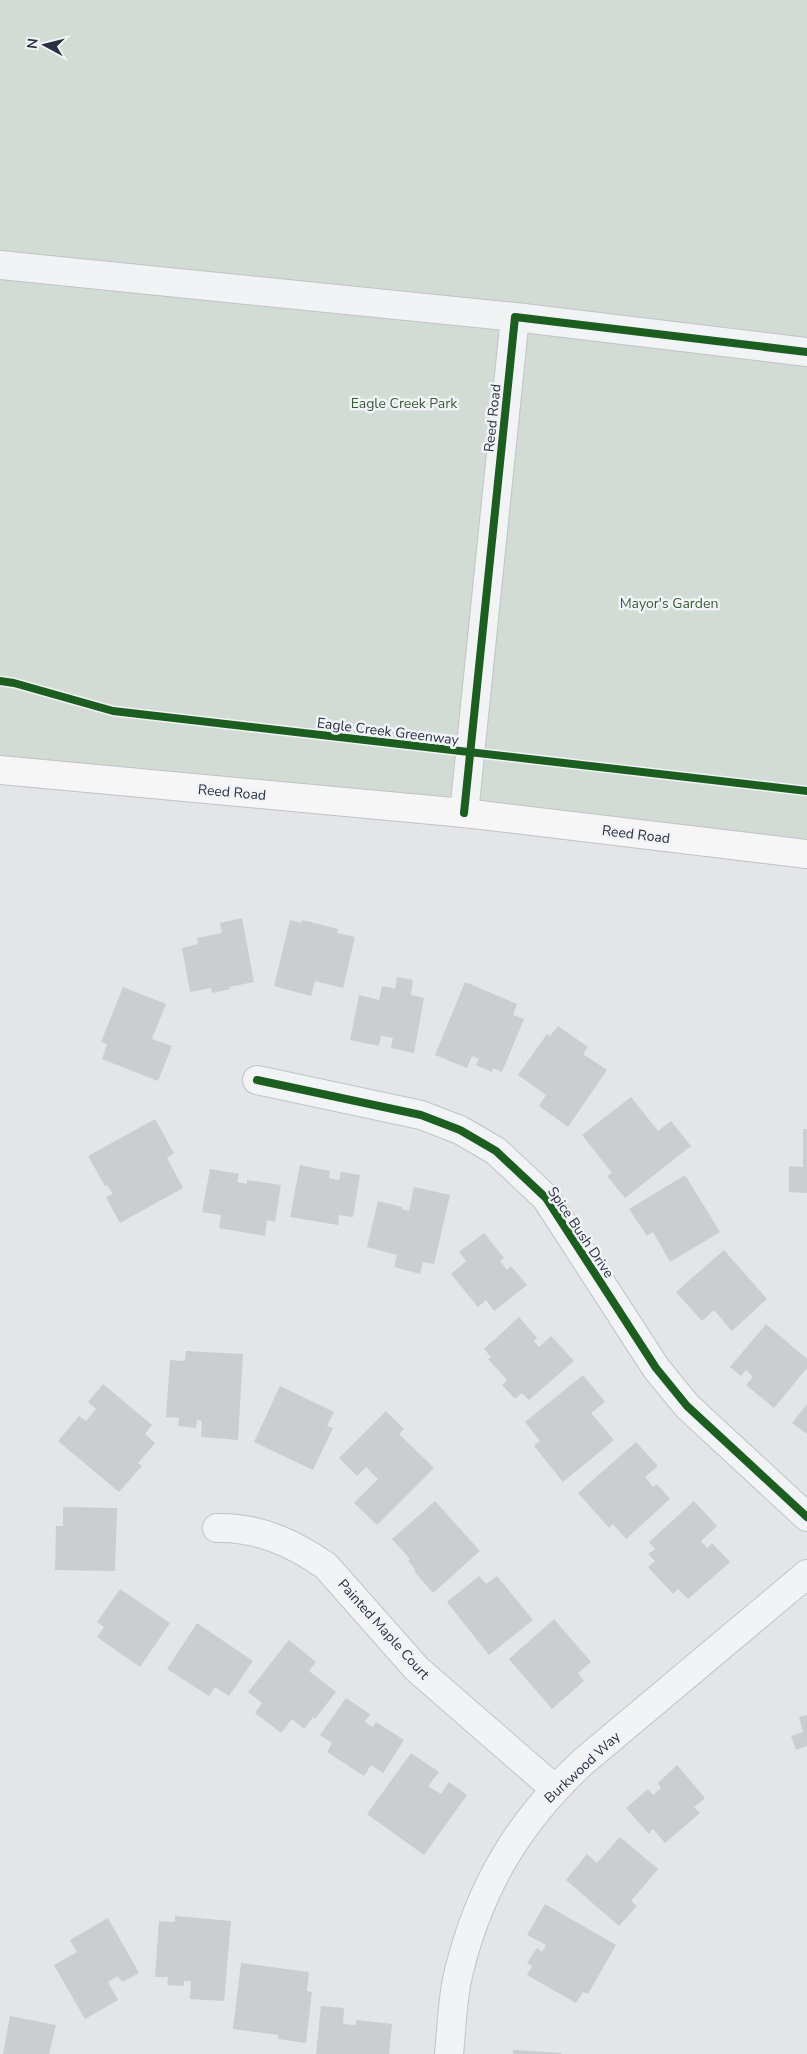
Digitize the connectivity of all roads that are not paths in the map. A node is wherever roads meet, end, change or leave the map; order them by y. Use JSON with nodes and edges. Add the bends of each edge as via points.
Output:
{"nodes":[{"id":1,"x":0,"y":265,"type":"edge"},
{"id":2,"x":515,"y":317,"type":"junction"},
{"id":3,"x":807,"y":352,"type":"edge"},
{"id":4,"x":0,"y":770,"type":"edge"},
{"id":5,"x":464,"y":813,"type":"junction"},
{"id":6,"x":807,"y":854,"type":"edge"},
{"id":7,"x":257,"y":1080,"type":"dead end"},
{"id":8,"x":807,"y":1517,"type":"edge"},
{"id":9,"x":217,"y":1528,"type":"dead end"},
{"id":10,"x":807,"y":1574,"type":"edge"},
{"id":11,"x":555,"y":1789,"type":"junction"},
{"id":12,"x":449,"y":2054,"type":"edge"}],
"edges":[{"from":1,"to":2,"type":"street"},
{"from":2,"to":3,"type":"street"},
{"from":2,"to":5,"type":"street","name":"Reed Road"},
{"from":4,"to":5,"type":"main road","name":"Reed Road"},
{"from":5,"to":6,"type":"main road","name":"Reed Road"},
{"from":7,"to":8,"type":"street","name":"Spice Bush Drive","via":[[427,1117],[460,1130],[496,1151],[546,1198],[671,1388]]},
{"from":9,"to":11,"type":"street","name":"Painted Maple Court","via":[[251,1531],[277,1538],[326,1566],[417,1669]]},
{"from":10,"to":11,"type":"street","name":"Burkwood Way"},
{"from":11,"to":12,"type":"street","name":"Burkwood Way","via":[[512,1844],[485,1893],[458,1972]]}]}
